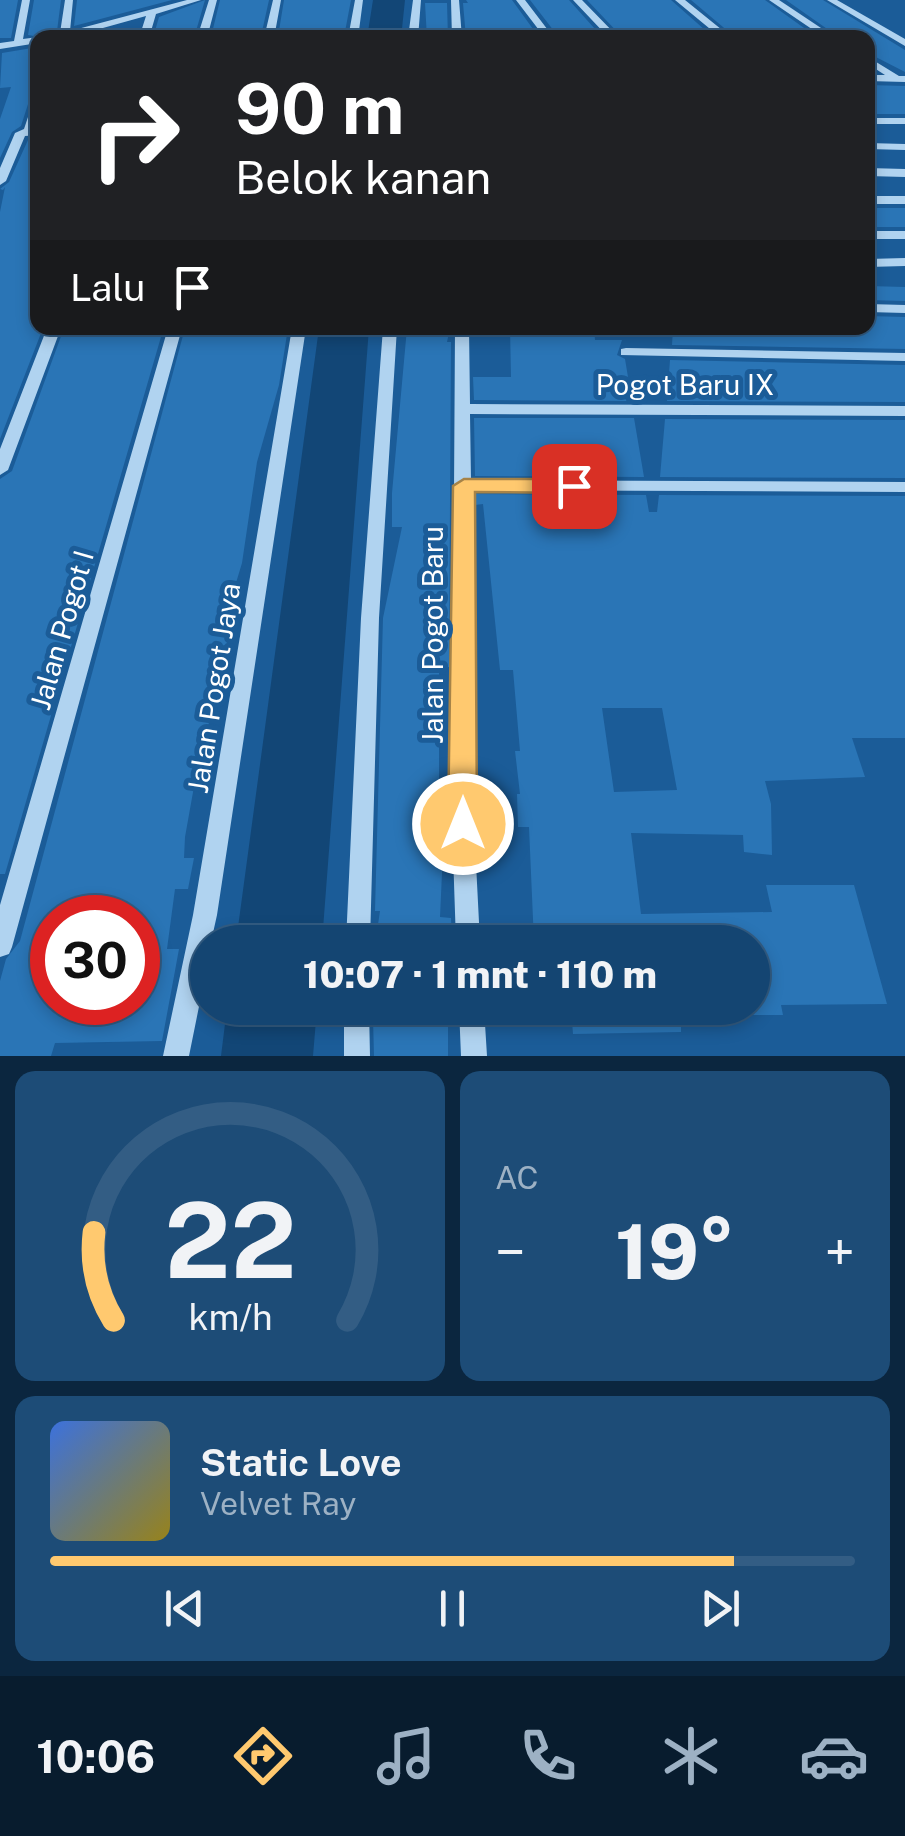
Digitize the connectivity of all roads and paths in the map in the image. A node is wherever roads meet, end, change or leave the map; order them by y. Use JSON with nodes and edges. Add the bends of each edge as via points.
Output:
{"nodes":[{"id":1,"x":26,"y":0,"type":"edge"},
{"id":2,"x":69,"y":0,"type":"edge"},
{"id":3,"x":138,"y":0,"type":"edge"},
{"id":4,"x":198,"y":0,"type":"edge"},
{"id":5,"x":212,"y":0,"type":"edge"},
{"id":6,"x":277,"y":0,"type":"edge"},
{"id":7,"x":359,"y":0,"type":"edge"},
{"id":8,"x":417,"y":0,"type":"edge"},
{"id":9,"x":456,"y":0,"type":"edge"},
{"id":10,"x":520,"y":0,"type":"edge"},
{"id":11,"x":577,"y":0,"type":"edge"},
{"id":12,"x":679,"y":0,"type":"edge"},
{"id":13,"x":773,"y":0,"type":"edge"},
{"id":14,"x":831,"y":0,"type":"edge"},
{"id":15,"x":174,"y":4,"type":"edge"},
{"id":16,"x":151,"y":14,"type":"junction"},
{"id":17,"x":135,"y":18,"type":"junction"},
{"id":18,"x":59,"y":30,"type":"edge"},
{"id":19,"x":86,"y":30,"type":"edge"},
{"id":20,"x":146,"y":30,"type":"edge"},
{"id":21,"x":204,"y":30,"type":"edge"},
{"id":22,"x":271,"y":30,"type":"edge"},
{"id":23,"x":354,"y":30,"type":"edge"},
{"id":24,"x":414,"y":30,"type":"edge"},
{"id":25,"x":457,"y":30,"type":"edge"},
{"id":26,"x":544,"y":30,"type":"edge"},
{"id":27,"x":607,"y":30,"type":"edge"},
{"id":28,"x":718,"y":30,"type":"edge"},
{"id":29,"x":820,"y":30,"type":"edge"},
{"id":30,"x":30,"y":41,"type":"edge"},
{"id":31,"x":18,"y":43,"type":"junction"},
{"id":32,"x":905,"y":43,"type":"edge"},
{"id":33,"x":0,"y":46,"type":"edge"},
{"id":34,"x":875,"y":64,"type":"edge"},
{"id":35,"x":875,"y":78,"type":"edge"},
{"id":36,"x":901,"y":79,"type":"edge"},
{"id":37,"x":875,"y":121,"type":"edge"},
{"id":38,"x":905,"y":122,"type":"edge"},
{"id":39,"x":29,"y":133,"type":"edge"},
{"id":40,"x":875,"y":146,"type":"edge"},
{"id":41,"x":905,"y":147,"type":"edge"},
{"id":42,"x":875,"y":172,"type":"edge"},
{"id":43,"x":905,"y":173,"type":"edge"},
{"id":44,"x":0,"y":181,"type":"edge"},
{"id":45,"x":875,"y":200,"type":"edge"},
{"id":46,"x":905,"y":200,"type":"edge"},
{"id":47,"x":875,"y":235,"type":"edge"},
{"id":48,"x":905,"y":235,"type":"edge"},
{"id":49,"x":905,"y":262,"type":"edge"},
{"id":50,"x":875,"y":263,"type":"edge"},
{"id":51,"x":875,"y":308,"type":"edge"},
{"id":52,"x":905,"y":309,"type":"edge"},
{"id":53,"x":51,"y":335,"type":"edge"},
{"id":54,"x":174,"y":335,"type":"edge"},
{"id":55,"x":298,"y":335,"type":"edge"},
{"id":56,"x":390,"y":335,"type":"edge"},
{"id":57,"x":462,"y":335,"type":"edge"},
{"id":58,"x":626,"y":352,"type":"dead end"},
{"id":59,"x":905,"y":357,"type":"edge"},
{"id":60,"x":464,"y":410,"type":"junction"},
{"id":61,"x":905,"y":411,"type":"edge"},
{"id":62,"x":0,"y":470,"type":"edge"},
{"id":63,"x":464,"y":486,"type":"junction"},
{"id":64,"x":905,"y":487,"type":"edge"},
{"id":65,"x":359,"y":925,"type":"edge"},
{"id":66,"x":467,"y":925,"type":"edge"},
{"id":67,"x":0,"y":947,"type":"edge"},
{"id":68,"x":357,"y":1025,"type":"edge"},
{"id":69,"x":473,"y":1025,"type":"edge"},
{"id":70,"x":176,"y":1056,"type":"edge"},
{"id":71,"x":357,"y":1056,"type":"edge"},
{"id":72,"x":474,"y":1056,"type":"edge"}],
"edges":[{"from":1,"to":31,"type":"street"},
{"from":2,"to":18,"type":"street"},
{"from":3,"to":17,"type":"street"},
{"from":4,"to":15,"type":"street"},
{"from":5,"to":21,"type":"street"},
{"from":6,"to":22,"type":"street"},
{"from":7,"to":23,"type":"street"},
{"from":8,"to":24,"type":"street"},
{"from":9,"to":25,"type":"street"},
{"from":10,"to":26,"type":"street"},
{"from":11,"to":27,"type":"street"},
{"from":12,"to":28,"type":"street"},
{"from":13,"to":29,"type":"street"},
{"from":14,"to":32,"type":"street"},
{"from":15,"to":16,"type":"street"},
{"from":16,"to":17,"type":"street"},
{"from":16,"to":20,"type":"street"},
{"from":17,"to":19,"type":"street"},
{"from":30,"to":31,"type":"street"},
{"from":31,"to":33,"type":"street"},
{"from":34,"to":36,"type":"street"},
{"from":35,"to":36,"type":"street"},
{"from":37,"to":38,"type":"street"},
{"from":39,"to":44,"type":"street"},
{"from":40,"to":41,"type":"street"},
{"from":42,"to":43,"type":"street"},
{"from":45,"to":46,"type":"street"},
{"from":47,"to":48,"type":"street"},
{"from":49,"to":50,"type":"street"},
{"from":51,"to":52,"type":"street"},
{"from":53,"to":62,"type":"street"},
{"from":54,"to":67,"type":"street","name":"Jalan Pogot I"},
{"from":55,"to":70,"type":"street","name":"Jalan Pogot Jaya","via":[[205,915]]},
{"from":56,"to":65,"type":"street"},
{"from":57,"to":60,"type":"street","name":"Jalan Pogot Baru"},
{"from":58,"to":59,"type":"street"},
{"from":60,"to":61,"type":"street","name":"Pogot Baru IX"},
{"from":60,"to":63,"type":"street","name":"Jalan Pogot Baru"},
{"from":63,"to":64,"type":"street"},
{"from":63,"to":66,"type":"street","name":"Jalan Pogot Baru"},
{"from":68,"to":71,"type":"street"},
{"from":69,"to":72,"type":"street"}]}
